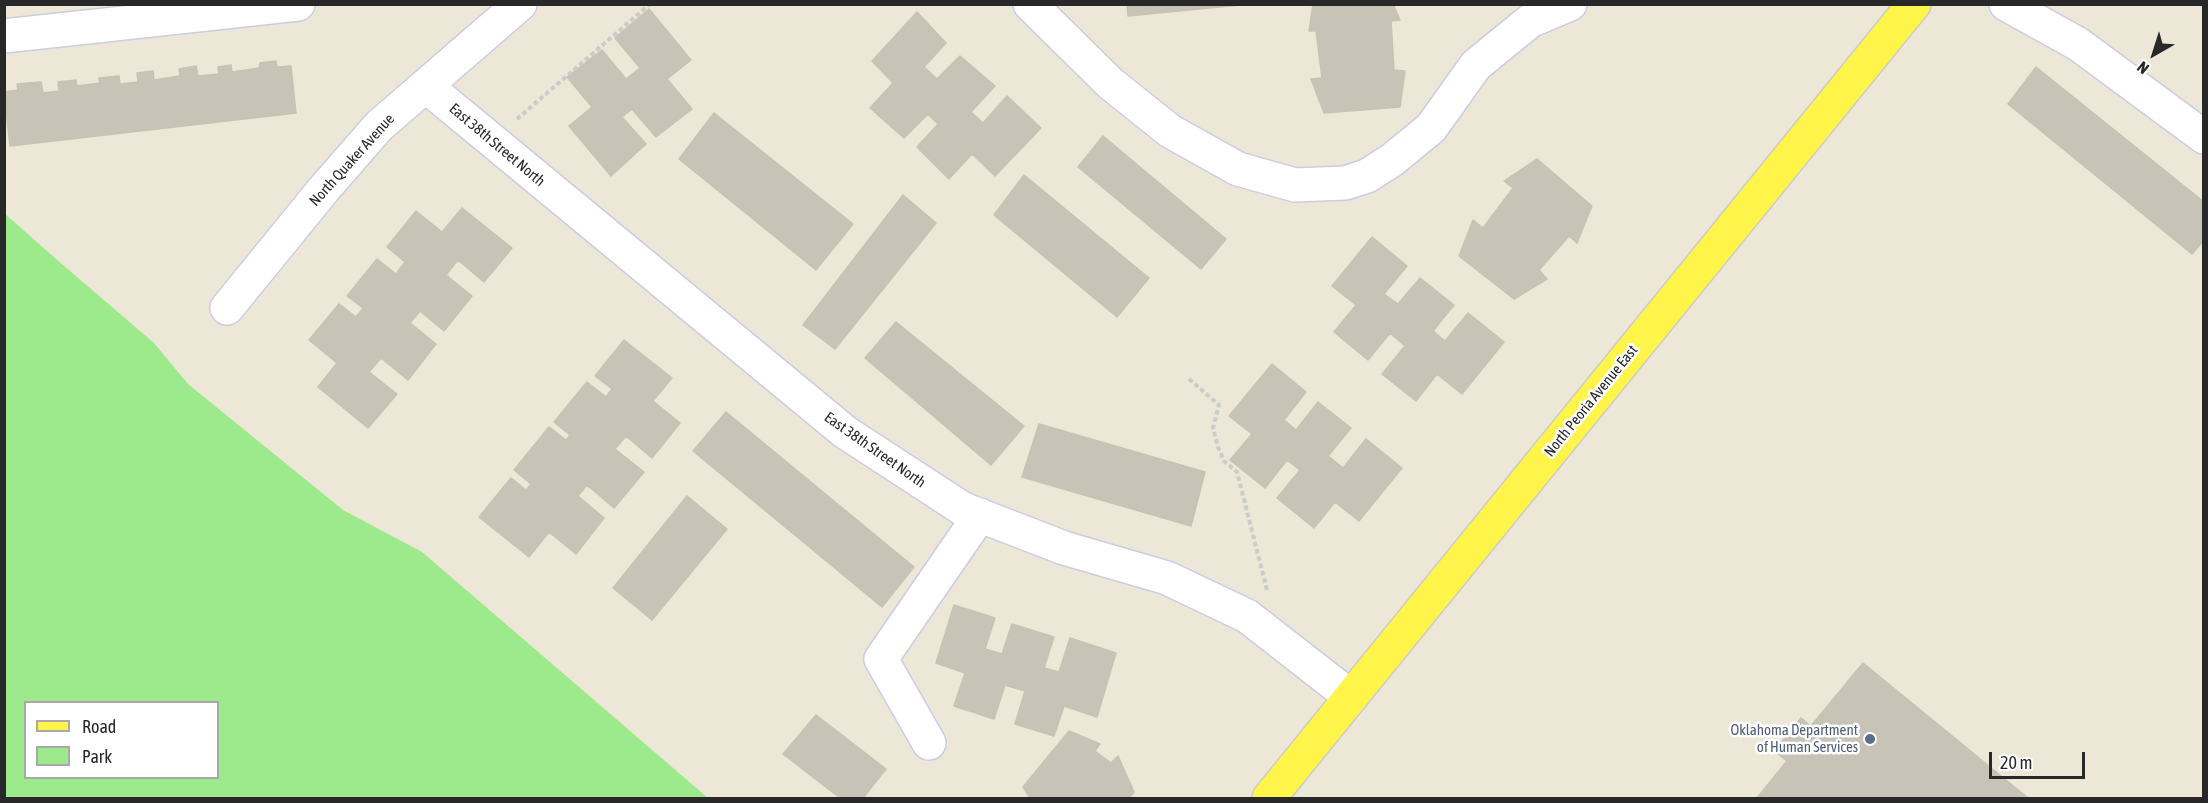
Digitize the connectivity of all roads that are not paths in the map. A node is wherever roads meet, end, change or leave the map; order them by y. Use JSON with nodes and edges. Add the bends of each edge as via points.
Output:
{"nodes":[{"id":1,"x":298,"y":4,"type":"edge"},
{"id":2,"x":520,"y":4,"type":"edge"},
{"id":3,"x":1030,"y":4,"type":"edge"},
{"id":4,"x":1570,"y":4,"type":"edge"},
{"id":5,"x":1914,"y":4,"type":"edge"},
{"id":6,"x":2006,"y":4,"type":"edge"},
{"id":7,"x":4,"y":36,"type":"edge"},
{"id":8,"x":426,"y":86,"type":"junction"},
{"id":9,"x":2204,"y":137,"type":"edge"},
{"id":10,"x":227,"y":308,"type":"dead end"},
{"id":11,"x":980,"y":515,"type":"junction"},
{"id":12,"x":1351,"y":697,"type":"junction"},
{"id":13,"x":929,"y":743,"type":"dead end"},
{"id":14,"x":1269,"y":798,"type":"edge"}],
"edges":[{"from":1,"to":7,"type":"street"},
{"from":2,"to":8,"type":"street","name":"North Quaker Avenue"},
{"from":3,"to":4,"type":"street","via":[[1110,83],[1170,131],[1238,169],[1295,185],[1345,183],[1367,176],[1392,160],[1431,128],[1476,65],[1530,21]]},
{"from":5,"to":12,"type":"main road","name":"North Peoria Avenue East"},
{"from":6,"to":9,"type":"street","via":[[2078,44]]},
{"from":8,"to":10,"type":"street","name":"North Quaker Avenue","via":[[379,126]]},
{"from":8,"to":11,"type":"street","name":"East 38th Street North","via":[[844,432],[963,509]]},
{"from":11,"to":12,"type":"street","name":"East 38th Street North","via":[[1064,548],[1167,578],[1247,616]]},
{"from":11,"to":13,"type":"street","via":[[881,659]]},
{"from":12,"to":14,"type":"main road","name":"North Peoria Avenue East"}]}
